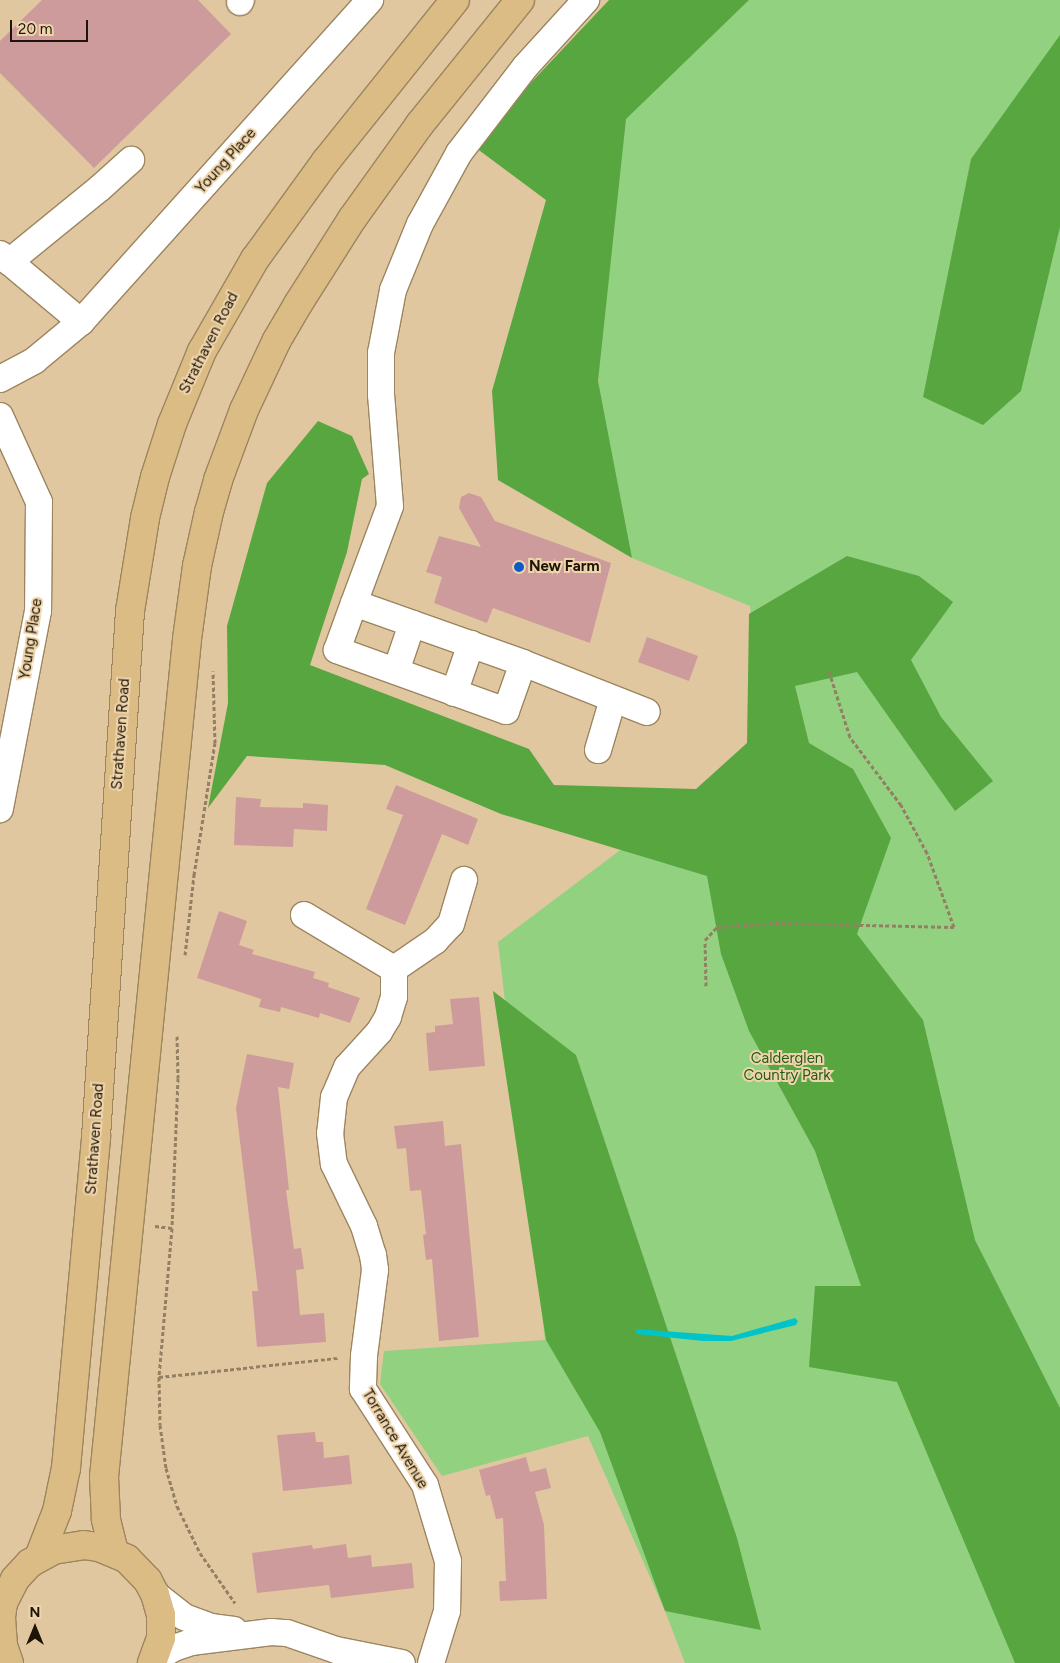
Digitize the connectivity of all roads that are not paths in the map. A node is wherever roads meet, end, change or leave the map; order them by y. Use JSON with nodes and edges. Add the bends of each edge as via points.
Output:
{"nodes":[{"id":1,"x":370,"y":0,"type":"edge"},
{"id":2,"x":455,"y":0,"type":"edge"},
{"id":3,"x":520,"y":0,"type":"edge"},
{"id":4,"x":586,"y":0,"type":"edge"},
{"id":5,"x":131,"y":160,"type":"dead end"},
{"id":6,"x":4,"y":258,"type":"edge"},
{"id":7,"x":81,"y":322,"type":"junction"},
{"id":8,"x":0,"y":379,"type":"edge"},
{"id":9,"x":0,"y":416,"type":"edge"},
{"id":10,"x":354,"y":603,"type":"junction"},
{"id":11,"x":412,"y":624,"type":"junction"},
{"id":12,"x":470,"y":644,"type":"junction"},
{"id":13,"x":523,"y":663,"type":"junction"},
{"id":14,"x":396,"y":671,"type":"junction"},
{"id":15,"x":454,"y":692,"type":"junction"},
{"id":16,"x":613,"y":699,"type":"junction"},
{"id":17,"x":646,"y":712,"type":"dead end"},
{"id":18,"x":598,"y":750,"type":"dead end"},
{"id":19,"x":0,"y":809,"type":"edge"},
{"id":20,"x":464,"y":880,"type":"dead end"},
{"id":21,"x":304,"y":915,"type":"dead end"},
{"id":22,"x":394,"y":969,"type":"junction"},
{"id":23,"x":114,"y":1552,"type":"junction"},
{"id":24,"x":39,"y":1557,"type":"junction"},
{"id":25,"x":4,"y":1593,"type":"edge"},
{"id":26,"x":155,"y":1594,"type":"junction"},
{"id":27,"x":255,"y":1633,"type":"junction"},
{"id":28,"x":153,"y":1661,"type":"edge"},
{"id":29,"x":10,"y":1663,"type":"edge"},
{"id":30,"x":402,"y":1663,"type":"edge"},
{"id":31,"x":431,"y":1663,"type":"edge"}],
"edges":[{"from":1,"to":7,"type":"street","name":"Young Place"},
{"from":2,"to":24,"type":"main road","name":"Strathaven Road","via":[[326,161],[255,259],[202,351],[155,476],[144,518],[130,611],[96,1137],[66,1468],[56,1511]]},
{"from":3,"to":23,"type":"main road","via":[[420,124],[352,219],[298,304],[264,365],[218,480],[196,566],[187,639],[104,1477],[106,1519]]},
{"from":4,"to":10,"type":"street","via":[[525,67],[460,153],[420,224],[396,282],[381,353],[390,506]]},
{"from":5,"to":6,"type":"street","via":[[100,188]]},
{"from":6,"to":7,"type":"street"},
{"from":7,"to":8,"type":"street","name":"Young Place","via":[[35,360]]},
{"from":9,"to":19,"type":"street","name":"Young Place","via":[[39,502],[38,611]]},
{"from":10,"to":11,"type":"street"},
{"from":10,"to":14,"type":"street","via":[[337,650]]},
{"from":11,"to":12,"type":"street"},
{"from":11,"to":14,"type":"street"},
{"from":12,"to":13,"type":"street"},
{"from":12,"to":15,"type":"street"},
{"from":13,"to":15,"type":"street","via":[[506,711]]},
{"from":13,"to":16,"type":"street"},
{"from":14,"to":15,"type":"street"},
{"from":16,"to":17,"type":"street"},
{"from":16,"to":18,"type":"street"},
{"from":20,"to":22,"type":"street","via":[[451,924],[435,942]]},
{"from":21,"to":22,"type":"street"},
{"from":22,"to":31,"type":"street","name":"Torrance Avenue","via":[[394,997],[388,1017],[379,1032],[346,1068],[334,1098],[330,1133],[334,1164],[364,1226],[374,1255],[363,1389],[425,1486],[448,1561],[447,1611]]},
{"from":23,"to":24,"type":"main road","via":[[76,1545]]},
{"from":23,"to":26,"type":"main road","via":[[138,1569]]},
{"from":24,"to":25,"type":"main road"},
{"from":25,"to":29,"type":"main road","via":[[0,1632]]},
{"from":26,"to":27,"type":"street","via":[[184,1617],[212,1627]]},
{"from":26,"to":28,"type":"main road","via":[[161,1615],[161,1638]]},
{"from":27,"to":28,"type":"street","via":[[191,1642]]},
{"from":27,"to":30,"type":"street","via":[[287,1633],[336,1650]]}]}
